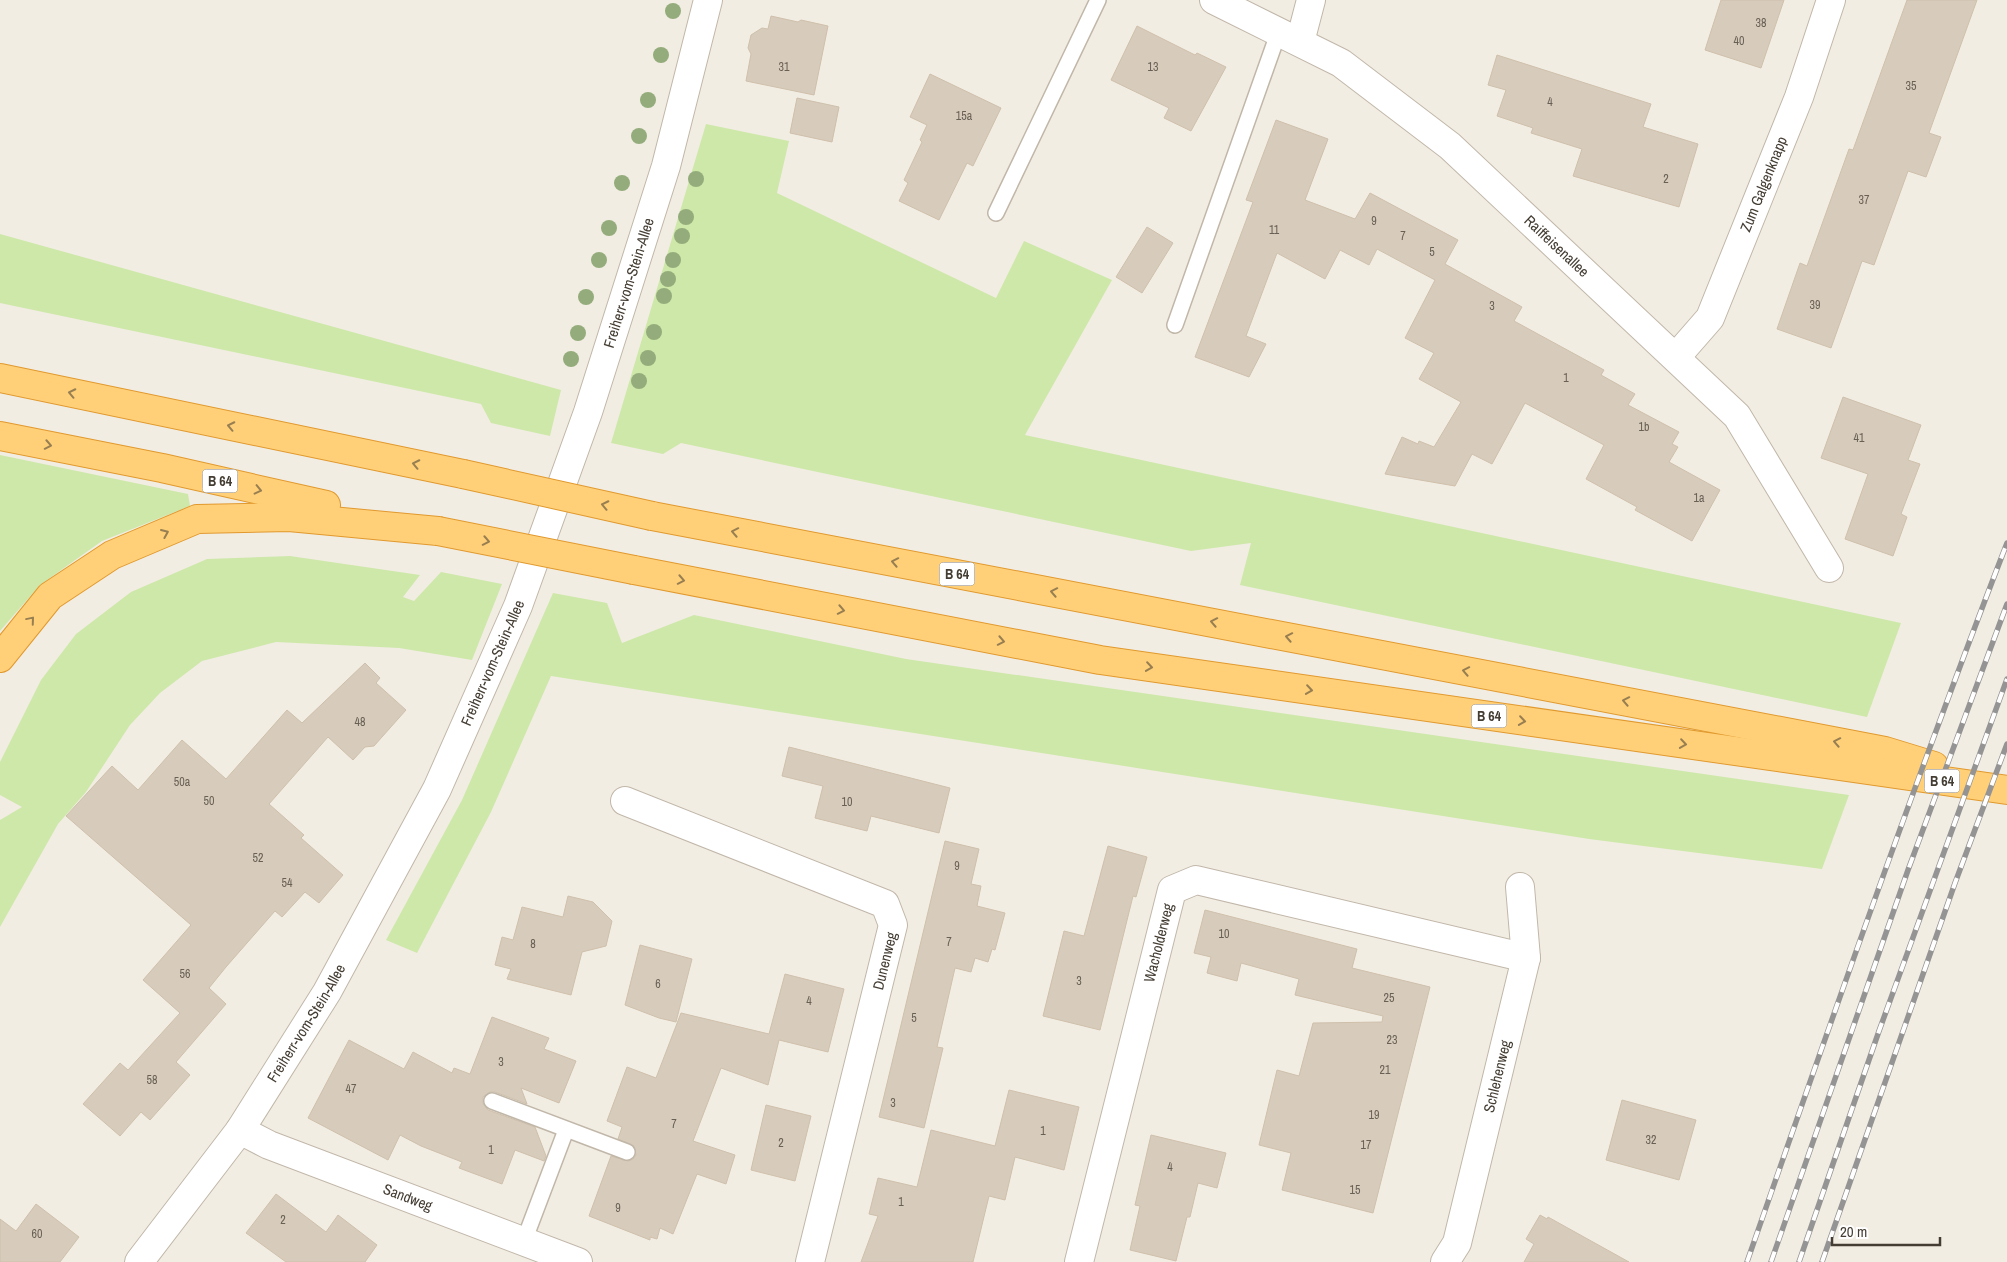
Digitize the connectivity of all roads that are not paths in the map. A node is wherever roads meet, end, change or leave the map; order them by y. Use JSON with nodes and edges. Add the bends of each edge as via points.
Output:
{"nodes":[{"id":1,"x":708,"y":0,"type":"edge"},
{"id":2,"x":1098,"y":0,"type":"edge"},
{"id":3,"x":1214,"y":0,"type":"edge"},
{"id":4,"x":1311,"y":0,"type":"edge"},
{"id":5,"x":1831,"y":0,"type":"edge"},
{"id":6,"x":1289,"y":36,"type":"junction"},
{"id":7,"x":996,"y":213,"type":"dead end"},
{"id":8,"x":1175,"y":325,"type":"dead end"},
{"id":9,"x":1676,"y":357,"type":"junction"},
{"id":10,"x":0,"y":378,"type":"edge"},
{"id":11,"x":0,"y":436,"type":"edge"},
{"id":12,"x":438,"y":531,"type":"junction"},
{"id":13,"x":1829,"y":568,"type":"dead end"},
{"id":14,"x":0,"y":658,"type":"edge"},
{"id":15,"x":2007,"y":789,"type":"edge"},
{"id":16,"x":625,"y":801,"type":"dead end"},
{"id":17,"x":1520,"y":887,"type":"dead end"},
{"id":18,"x":1526,"y":958,"type":"junction"},
{"id":19,"x":492,"y":1101,"type":"dead end"},
{"id":20,"x":240,"y":1130,"type":"junction"},
{"id":21,"x":566,"y":1130,"type":"junction"},
{"id":22,"x":627,"y":1152,"type":"dead end"},
{"id":23,"x":524,"y":1242,"type":"junction"},
{"id":24,"x":139,"y":1262,"type":"edge"},
{"id":25,"x":578,"y":1262,"type":"edge"},
{"id":26,"x":810,"y":1262,"type":"edge"},
{"id":27,"x":1079,"y":1262,"type":"edge"},
{"id":28,"x":1445,"y":1262,"type":"edge"}],
"edges":[{"from":1,"to":20,"type":"street","name":"Freiherr-vom-Stein-Allee","via":[[666,166],[588,412],[518,606],[433,798],[327,992]]},
{"from":2,"to":7,"type":"lane"},
{"from":3,"to":6,"type":"street","name":"Raiffeisenallee"},
{"from":4,"to":6,"type":"street"},
{"from":5,"to":9,"type":"street","name":"Zum Galgenknapp","via":[[1799,97],[1710,318]]},
{"from":6,"to":8,"type":"lane"},
{"from":6,"to":9,"type":"street","name":"Raiffeisenallee","via":[[1341,63],[1450,146]]},
{"from":9,"to":13,"type":"street","name":"Raiffeisenallee","via":[[1737,416]]},
{"from":15,"to":10,"type":"highway","number":"B 64","one_way":true,"bridge":true,"via":[[1885,751],[652,516]]},
{"from":11,"to":12,"type":"highway","number":"B 64","one_way":true,"via":[[162,468]]},
{"from":14,"to":12,"type":"highway","one_way":true,"via":[[50,596],[112,555],[197,519],[289,516]]},
{"from":12,"to":15,"type":"highway","number":"B 64","one_way":true,"bridge":true,"via":[[1100,660]]},
{"from":16,"to":26,"type":"street","name":"Dunenweg","via":[[885,904],[894,925]]},
{"from":17,"to":18,"type":"street","name":"Schlehenweg"},
{"from":18,"to":27,"type":"street","name":"Wacholderweg","via":[[1196,880],[1172,890]]},
{"from":18,"to":28,"type":"street","name":"Schlehenweg","via":[[1457,1243]]},
{"from":19,"to":21,"type":"lane"},
{"from":20,"to":23,"type":"street","name":"Sandweg","via":[[270,1145]]},
{"from":20,"to":24,"type":"street","name":"Freiherr-vom-Stein-Allee"},
{"from":21,"to":22,"type":"lane"},
{"from":21,"to":23,"type":"lane"},
{"from":23,"to":25,"type":"street","name":"Sandweg"}]}
